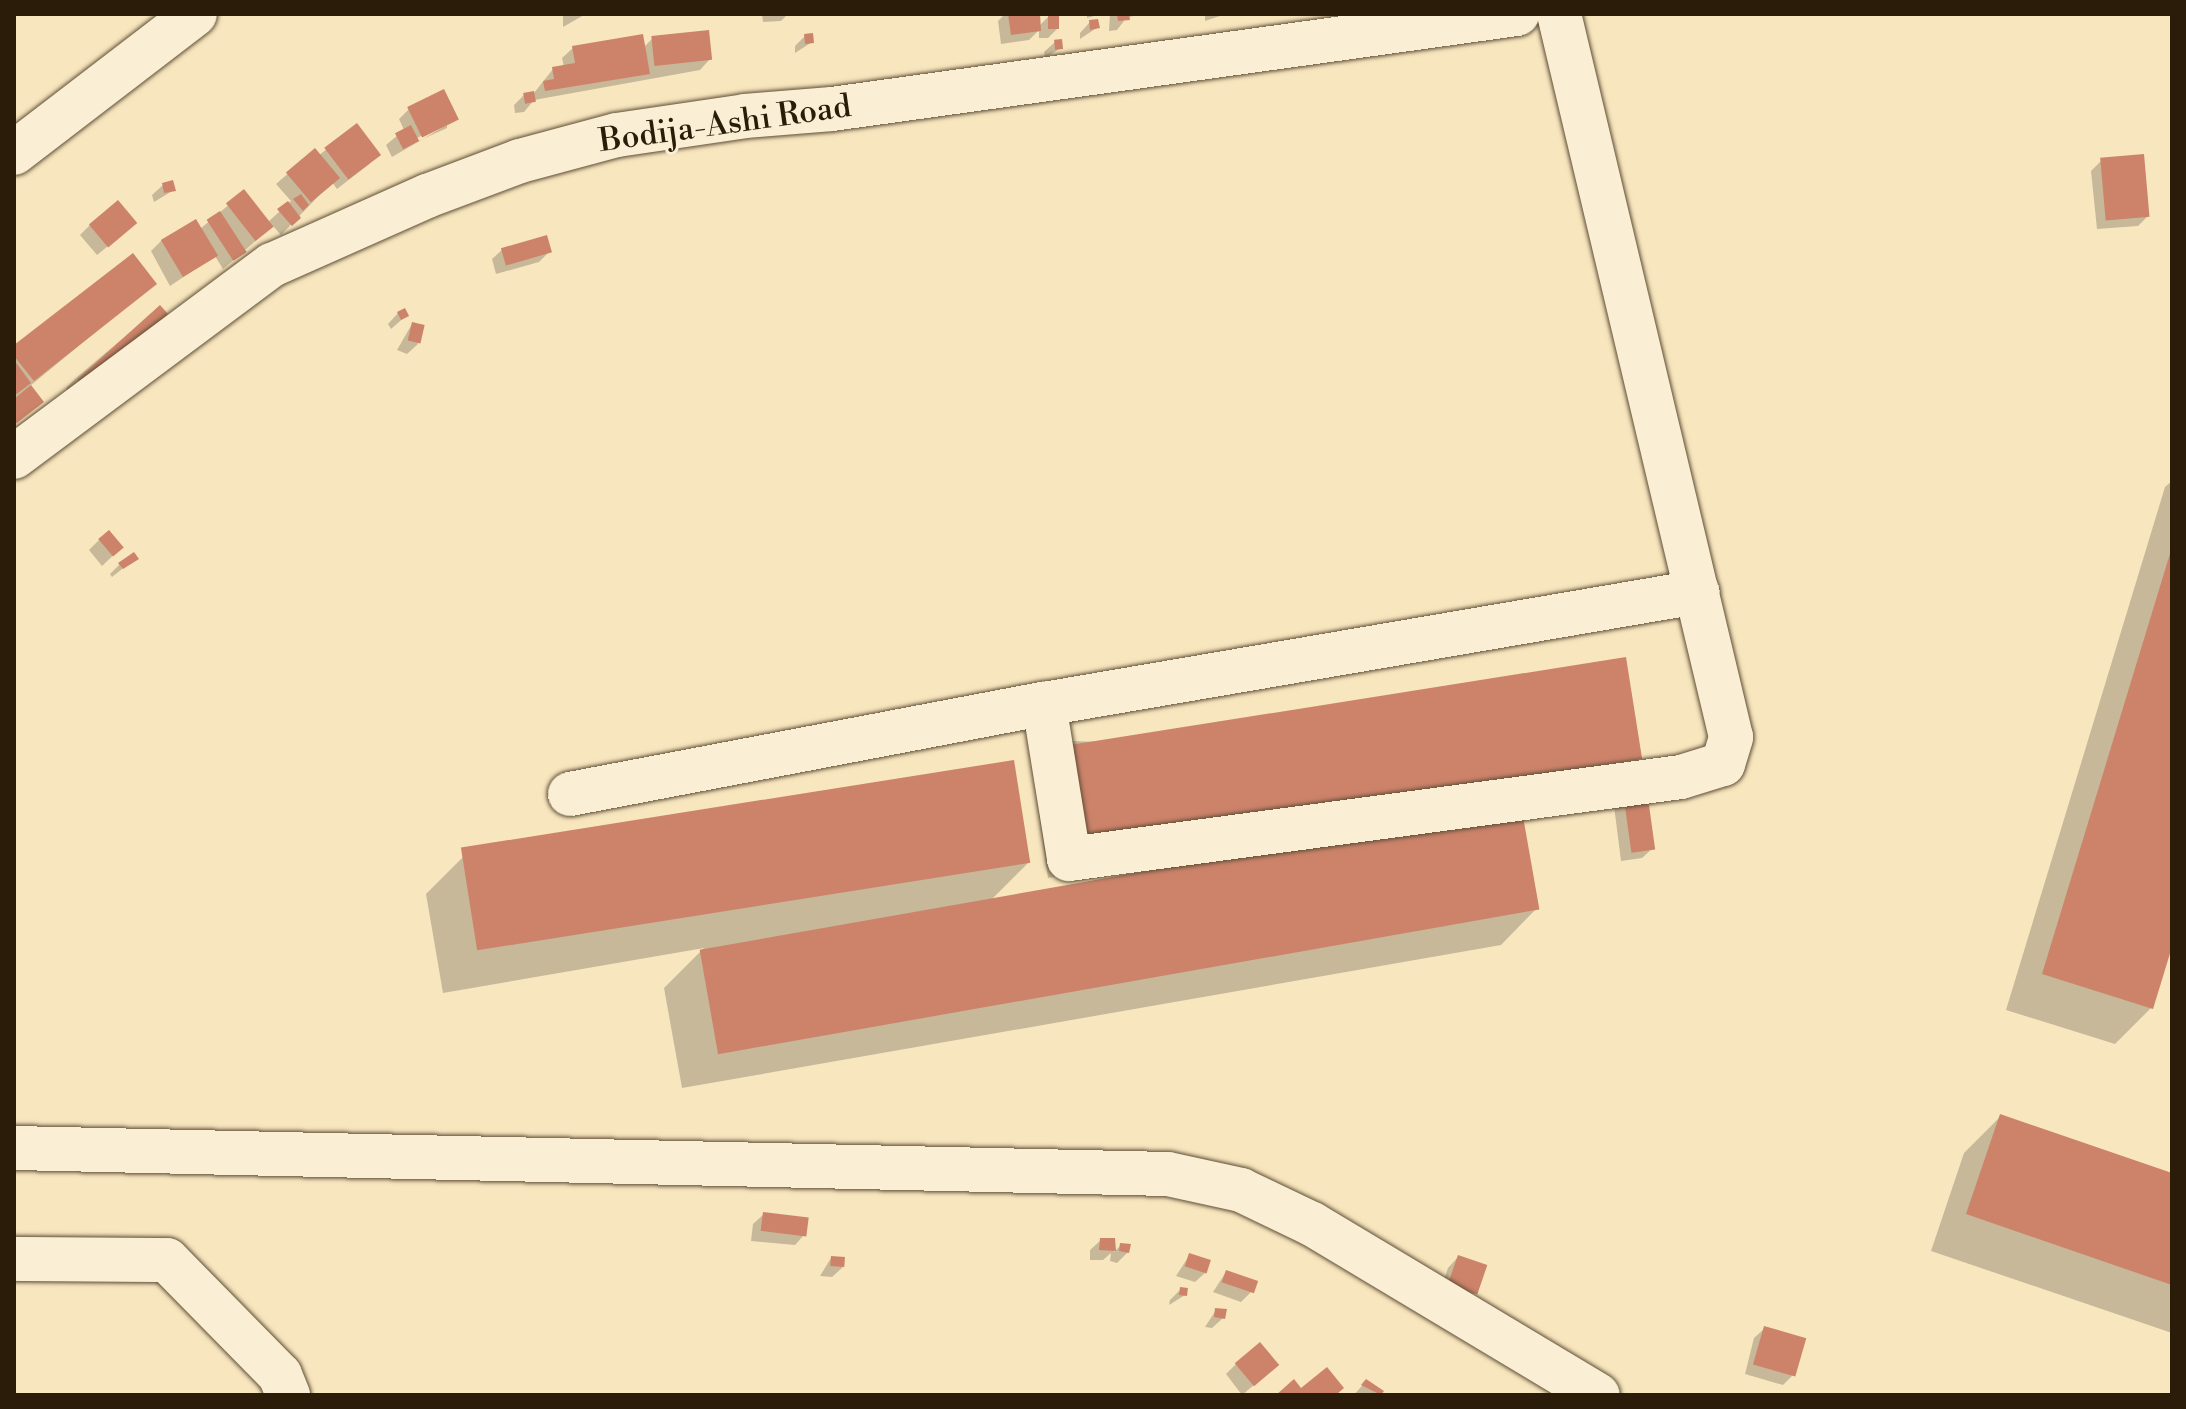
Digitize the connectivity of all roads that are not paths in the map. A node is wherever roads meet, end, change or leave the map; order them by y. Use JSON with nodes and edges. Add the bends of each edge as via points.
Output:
{"nodes":[{"id":1,"x":195,"y":14,"type":"edge"},
{"id":2,"x":1517,"y":14,"type":"edge"},
{"id":3,"x":1559,"y":14,"type":"edge"},
{"id":4,"x":14,"y":153,"type":"edge"},
{"id":5,"x":14,"y":457,"type":"edge"},
{"id":6,"x":1697,"y":592,"type":"junction"},
{"id":7,"x":1044,"y":704,"type":"junction"},
{"id":8,"x":570,"y":794,"type":"dead end"},
{"id":9,"x":14,"y":1148,"type":"edge"},
{"id":10,"x":14,"y":1259,"type":"edge"},
{"id":11,"x":288,"y":1395,"type":"edge"},
{"id":12,"x":1598,"y":1395,"type":"edge"}],
"edges":[{"from":1,"to":4,"type":"street"},
{"from":2,"to":5,"type":"street","name":"Bodija-Ashi Road","via":[[832,109],[745,116],[617,135],[520,161],[272,265]]},
{"from":3,"to":6,"type":"street"},
{"from":6,"to":7,"type":"street"},
{"from":6,"to":7,"type":"street","via":[[1731,737],[1723,764],[1681,777],[1069,859]]},
{"from":7,"to":8,"type":"street"},
{"from":9,"to":12,"type":"street","via":[[1168,1174],[1241,1190],[1312,1224]]},
{"from":10,"to":11,"type":"street","via":[[167,1260],[280,1375]]}]}
